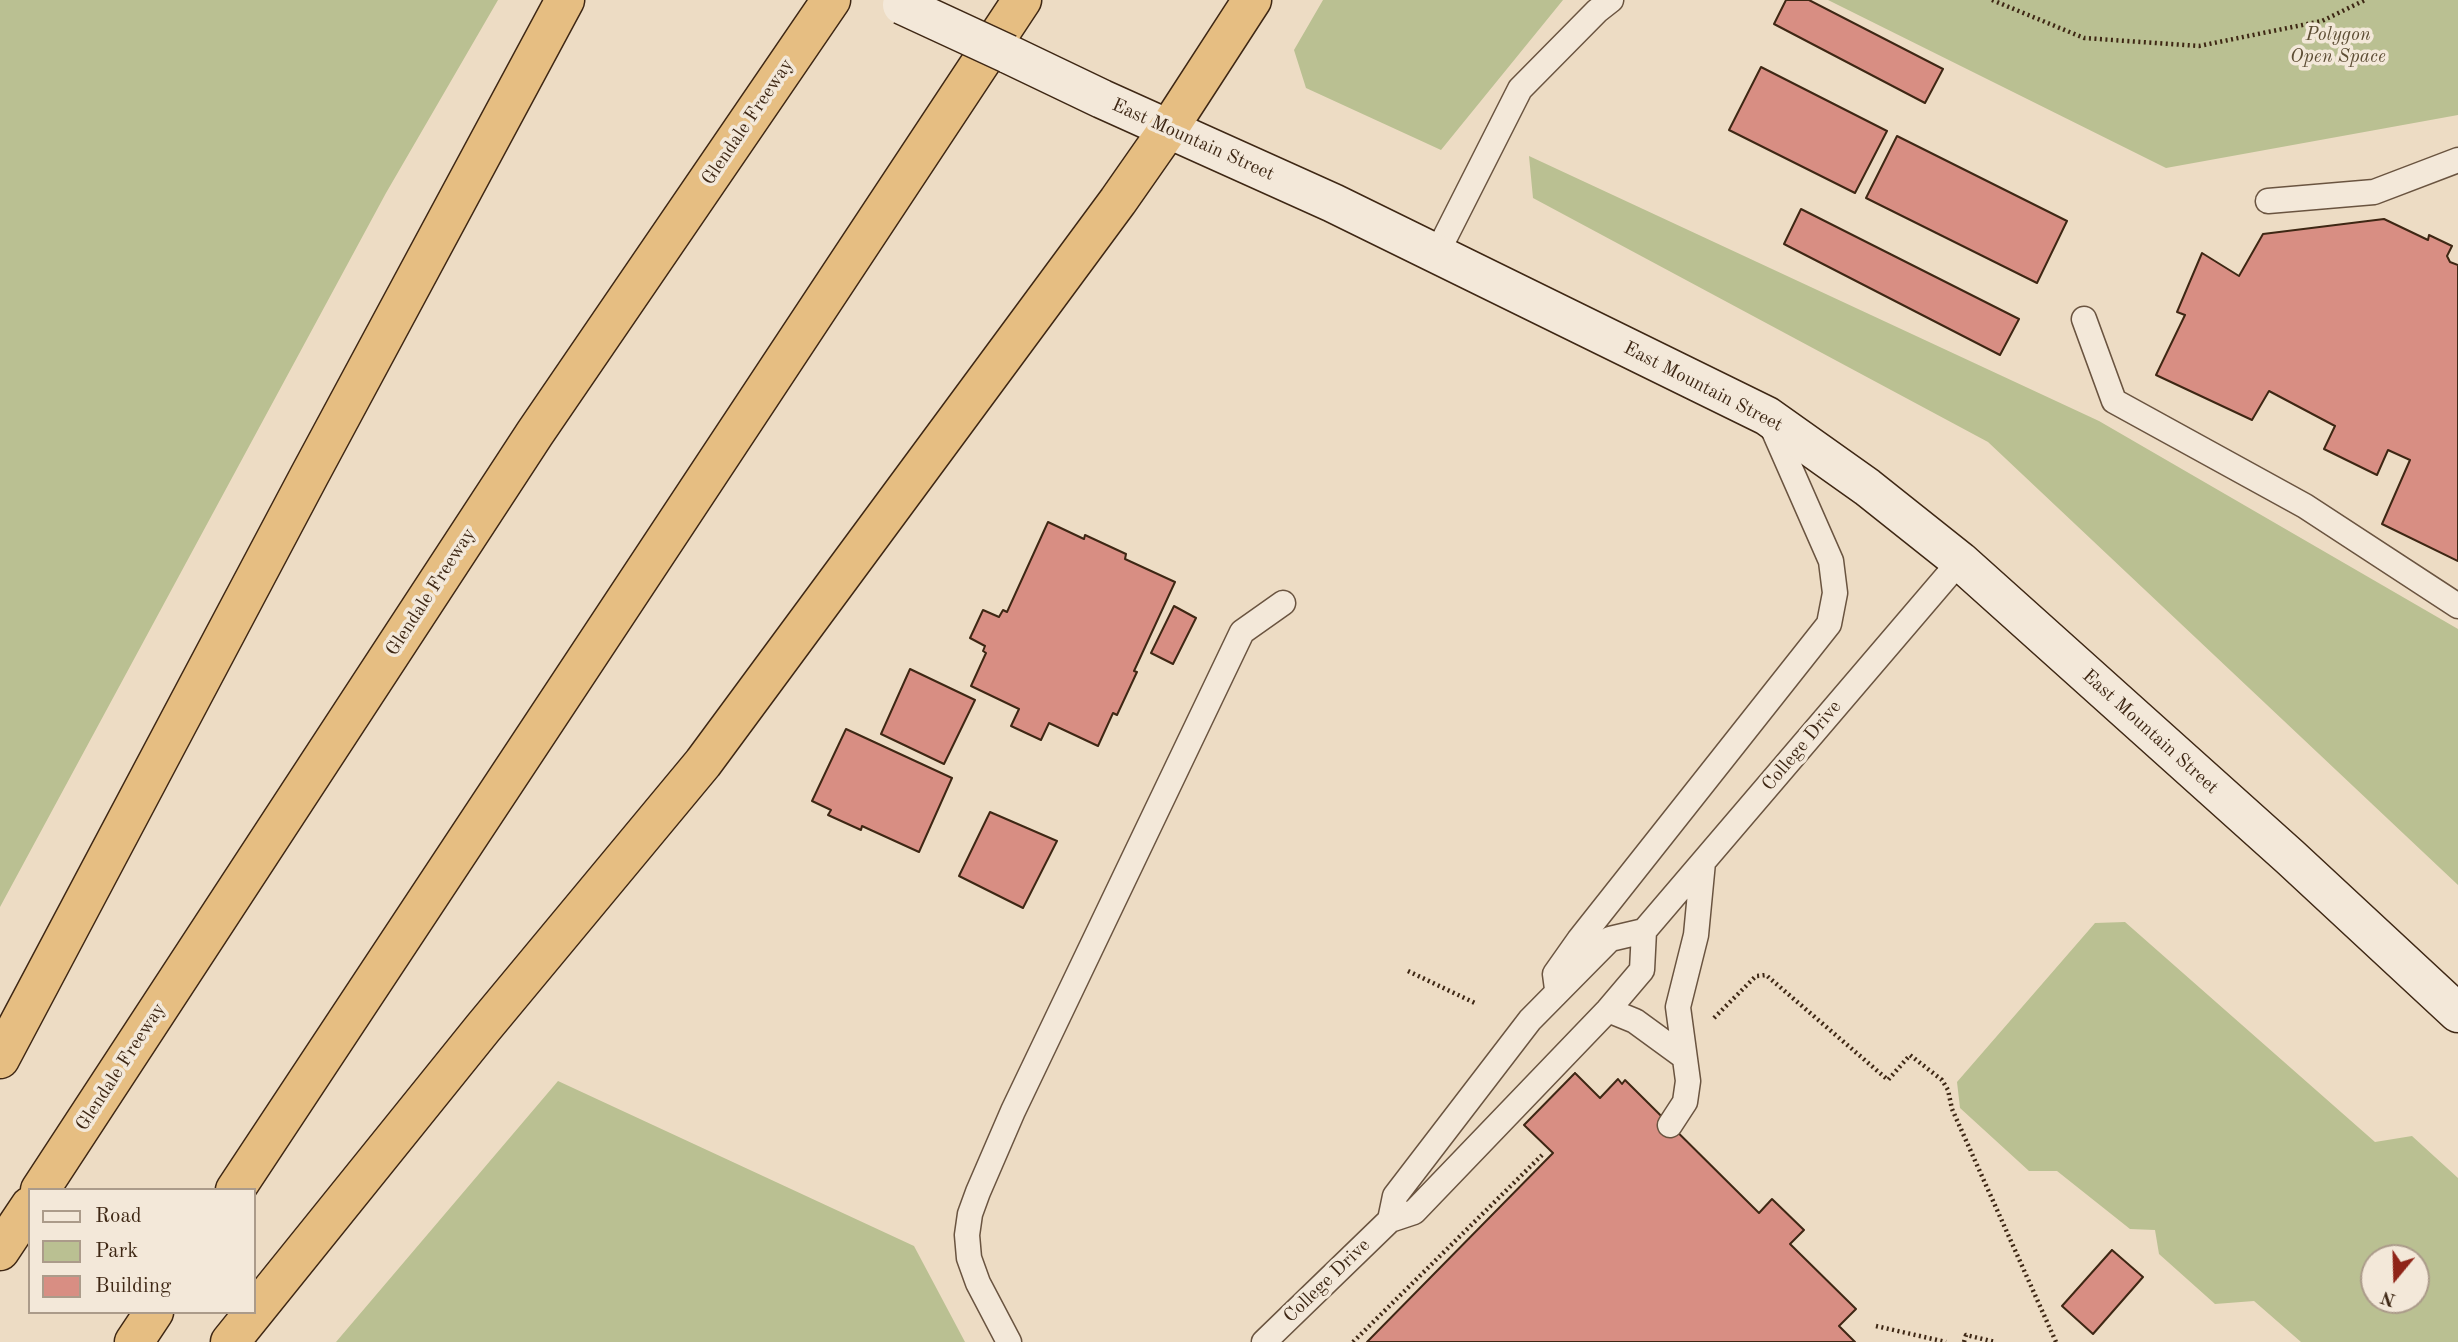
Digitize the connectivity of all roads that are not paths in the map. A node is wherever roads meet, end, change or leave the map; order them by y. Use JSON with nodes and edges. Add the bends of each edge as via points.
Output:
{"nodes":[{"id":1,"x":565,"y":0,"type":"edge"},
{"id":2,"x":831,"y":0,"type":"edge"},
{"id":3,"x":890,"y":0,"type":"edge"},
{"id":4,"x":1022,"y":0,"type":"edge"},
{"id":5,"x":1252,"y":0,"type":"edge"},
{"id":6,"x":1611,"y":0,"type":"edge"},
{"id":7,"x":1169,"y":128,"type":"junction"},
{"id":8,"x":2458,"y":160,"type":"edge"},
{"id":9,"x":2268,"y":201,"type":"dead end"},
{"id":10,"x":1437,"y":253,"type":"junction"},
{"id":11,"x":2084,"y":319,"type":"dead end"},
{"id":12,"x":1767,"y":416,"type":"junction"},
{"id":13,"x":1959,"y":561,"type":"junction"},
{"id":14,"x":1283,"y":603,"type":"dead end"},
{"id":15,"x":2458,"y":606,"type":"edge"},
{"id":16,"x":1703,"y":862,"type":"junction"},
{"id":17,"x":1644,"y":931,"type":"junction"},
{"id":18,"x":1557,"y":993,"type":"junction"},
{"id":19,"x":1608,"y":1010,"type":"junction"},
{"id":20,"x":2458,"y":1013,"type":"edge"},
{"id":21,"x":1683,"y":1056,"type":"junction"},
{"id":22,"x":0,"y":1059,"type":"edge"},
{"id":23,"x":1670,"y":1125,"type":"dead end"},
{"id":24,"x":41,"y":1188,"type":"edge"},
{"id":25,"x":236,"y":1188,"type":"edge"},
{"id":26,"x":28,"y":1209,"type":"edge"},
{"id":27,"x":1390,"y":1220,"type":"junction"},
{"id":28,"x":0,"y":1251,"type":"edge"},
{"id":29,"x":256,"y":1310,"type":"edge"},
{"id":30,"x":153,"y":1314,"type":"edge"},
{"id":31,"x":253,"y":1314,"type":"edge"},
{"id":32,"x":134,"y":1342,"type":"edge"},
{"id":33,"x":230,"y":1342,"type":"edge"},
{"id":34,"x":1009,"y":1342,"type":"edge"},
{"id":35,"x":1264,"y":1342,"type":"edge"}],
"edges":[{"from":1,"to":22,"type":"highway"},
{"from":2,"to":24,"type":"highway","name":"Glendale Freeway","via":[[535,433]]},
{"from":3,"to":7,"type":"main road","name":"East Mountain Street","bridge":true},
{"from":4,"to":25,"type":"highway"},
{"from":5,"to":7,"type":"highway"},
{"from":6,"to":10,"type":"lane","via":[[1520,89]]},
{"from":7,"to":10,"type":"main road","name":"East Mountain Street"},
{"from":7,"to":29,"type":"highway","via":[[703,763]]},
{"from":8,"to":9,"type":"lane","via":[[2374,192]]},
{"from":10,"to":12,"type":"main road","name":"East Mountain Street"},
{"from":11,"to":15,"type":"lane","via":[[2114,401],[2305,506]]},
{"from":12,"to":13,"type":"main road","name":"East Mountain Street","via":[[1867,487]]},
{"from":12,"to":18,"type":"lane","via":[[1831,561],[1835,593],[1829,624],[1579,940],[1555,974]]},
{"from":13,"to":16,"type":"lane","name":"College Drive"},
{"from":13,"to":20,"type":"main road","name":"East Mountain Street"},
{"from":14,"to":34,"type":"lane","via":[[1242,632],[978,1192],[967,1235],[970,1258]]},
{"from":16,"to":17,"type":"lane","name":"College Drive"},
{"from":16,"to":21,"type":"lane","via":[[1696,935],[1678,1007]]},
{"from":17,"to":18,"type":"lane","name":"College Drive","via":[[1610,939]]},
{"from":17,"to":19,"type":"lane","name":"College Drive","via":[[1642,970]]},
{"from":18,"to":27,"type":"lane","name":"College Drive","via":[[1530,1020],[1395,1195]]},
{"from":19,"to":21,"type":"lane","via":[[1636,1021]]},
{"from":19,"to":27,"type":"lane","name":"College Drive","via":[[1414,1212]]},
{"from":21,"to":23,"type":"lane","via":[[1688,1081],[1685,1102]]},
{"from":26,"to":28,"type":"highway"},
{"from":27,"to":35,"type":"lane","name":"College Drive"},
{"from":30,"to":32,"type":"highway"},
{"from":31,"to":33,"type":"highway"}]}
